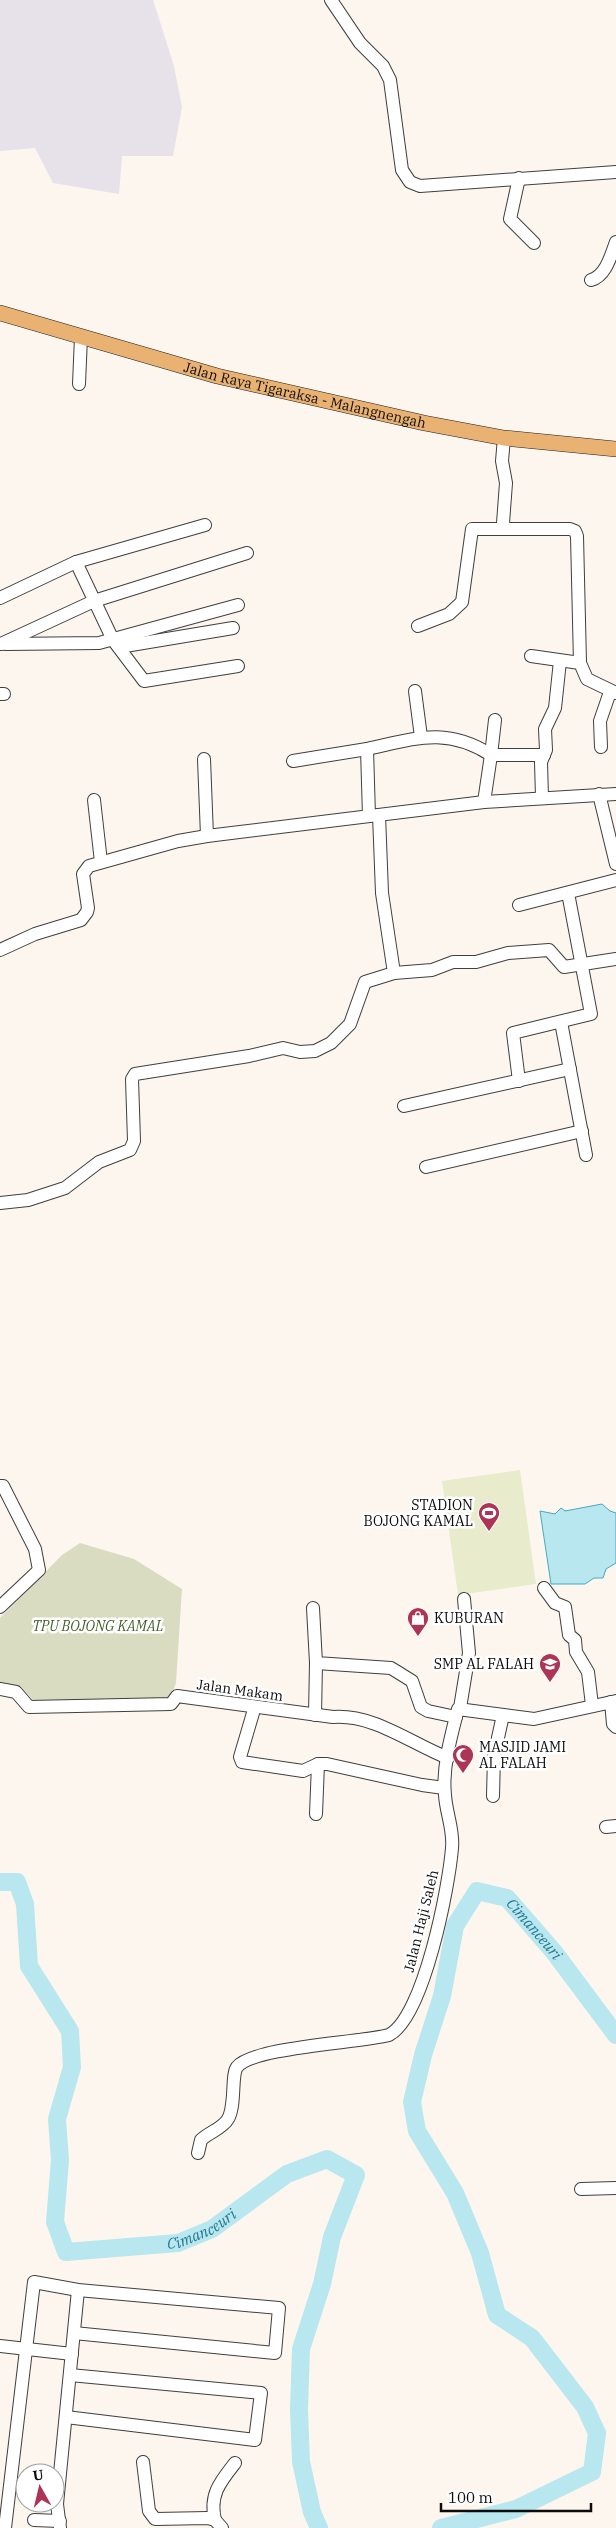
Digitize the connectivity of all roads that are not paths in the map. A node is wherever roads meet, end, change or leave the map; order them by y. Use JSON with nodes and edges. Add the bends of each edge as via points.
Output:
{"nodes":[{"id":1,"x":331,"y":0,"type":"edge"},
{"id":2,"x":616,"y":172,"type":"edge"},
{"id":3,"x":519,"y":178,"type":"junction"},
{"id":4,"x":616,"y":242,"type":"edge"},
{"id":5,"x":534,"y":243,"type":"dead end"},
{"id":6,"x":591,"y":280,"type":"dead end"},
{"id":7,"x":0,"y":313,"type":"edge"},
{"id":8,"x":81,"y":337,"type":"junction"},
{"id":9,"x":79,"y":384,"type":"dead end"},
{"id":10,"x":504,"y":438,"type":"junction"},
{"id":11,"x":616,"y":449,"type":"edge"},
{"id":12,"x":205,"y":525,"type":"dead end"},
{"id":13,"x":505,"y":528,"type":"junction"},
{"id":14,"x":247,"y":553,"type":"dead end"},
{"id":15,"x":76,"y":562,"type":"junction"},
{"id":16,"x":0,"y":598,"type":"edge"},
{"id":17,"x":94,"y":601,"type":"junction"},
{"id":18,"x":238,"y":605,"type":"dead end"},
{"id":19,"x":418,"y":626,"type":"dead end"},
{"id":20,"x":233,"y":628,"type":"dead end"},
{"id":21,"x":0,"y":644,"type":"edge"},
{"id":22,"x":116,"y":644,"type":"junction"},
{"id":23,"x":531,"y":656,"type":"dead end"},
{"id":24,"x":560,"y":661,"type":"junction"},
{"id":25,"x":580,"y":663,"type":"junction"},
{"id":26,"x":238,"y":666,"type":"dead end"},
{"id":27,"x":415,"y":691,"type":"dead end"},
{"id":28,"x":613,"y":692,"type":"edge"},
{"id":29,"x":496,"y":720,"type":"dead end"},
{"id":30,"x":421,"y":737,"type":"junction"},
{"id":31,"x":601,"y":746,"type":"dead end"},
{"id":32,"x":367,"y":749,"type":"junction"},
{"id":33,"x":491,"y":755,"type":"junction"},
{"id":34,"x":544,"y":755,"type":"junction"},
{"id":35,"x":204,"y":759,"type":"dead end"},
{"id":36,"x":293,"y":761,"type":"dead end"},
{"id":37,"x":599,"y":794,"type":"junction"},
{"id":38,"x":616,"y":794,"type":"edge"},
{"id":39,"x":542,"y":797,"type":"junction"},
{"id":40,"x":94,"y":800,"type":"dead end"},
{"id":41,"x":484,"y":802,"type":"junction"},
{"id":42,"x":374,"y":815,"type":"junction"},
{"id":43,"x":612,"y":828,"type":"edge"},
{"id":44,"x":207,"y":836,"type":"junction"},
{"id":45,"x":102,"y":862,"type":"junction"},
{"id":46,"x":616,"y":864,"type":"edge"},
{"id":47,"x":616,"y":880,"type":"edge"},
{"id":48,"x":568,"y":893,"type":"junction"},
{"id":49,"x":519,"y":905,"type":"dead end"},
{"id":50,"x":0,"y":950,"type":"edge"},
{"id":51,"x":616,"y":959,"type":"edge"},
{"id":52,"x":582,"y":965,"type":"junction"},
{"id":53,"x":394,"y":973,"type":"junction"},
{"id":54,"x":561,"y":1022,"type":"junction"},
{"id":55,"x":570,"y":1069,"type":"junction"},
{"id":56,"x":519,"y":1081,"type":"junction"},
{"id":57,"x":404,"y":1106,"type":"dead end"},
{"id":58,"x":582,"y":1131,"type":"junction"},
{"id":59,"x":586,"y":1155,"type":"dead end"},
{"id":60,"x":426,"y":1167,"type":"dead end"},
{"id":61,"x":0,"y":1203,"type":"edge"},
{"id":62,"x":0,"y":1486,"type":"edge"},
{"id":63,"x":544,"y":1588,"type":"dead end"},
{"id":64,"x":464,"y":1599,"type":"dead end"},
{"id":65,"x":0,"y":1607,"type":"edge"},
{"id":66,"x":314,"y":1608,"type":"dead end"},
{"id":67,"x":316,"y":1663,"type":"junction"},
{"id":68,"x":0,"y":1689,"type":"edge"},
{"id":69,"x":613,"y":1701,"type":"edge"},
{"id":70,"x":592,"y":1706,"type":"junction"},
{"id":71,"x":458,"y":1712,"type":"junction"},
{"id":72,"x":254,"y":1713,"type":"dead end"},
{"id":73,"x":315,"y":1715,"type":"junction"},
{"id":74,"x":503,"y":1716,"type":"junction"},
{"id":75,"x":616,"y":1727,"type":"edge"},
{"id":76,"x":448,"y":1758,"type":"junction"},
{"id":77,"x":318,"y":1764,"type":"junction"},
{"id":78,"x":444,"y":1788,"type":"junction"},
{"id":79,"x":493,"y":1796,"type":"dead end"},
{"id":80,"x":316,"y":1814,"type":"dead end"},
{"id":81,"x":198,"y":2153,"type":"dead end"},
{"id":82,"x":616,"y":2188,"type":"edge"},
{"id":83,"x":581,"y":2189,"type":"dead end"},
{"id":84,"x":78,"y":2290,"type":"junction"},
{"id":85,"x":74,"y":2333,"type":"junction"},
{"id":86,"x":0,"y":2346,"type":"edge"},
{"id":87,"x":26,"y":2349,"type":"junction"},
{"id":88,"x":72,"y":2354,"type":"junction"},
{"id":89,"x":70,"y":2376,"type":"junction"},
{"id":90,"x":66,"y":2417,"type":"junction"},
{"id":91,"x":143,"y":2462,"type":"dead end"},
{"id":92,"x":235,"y":2463,"type":"dead end"},
{"id":93,"x":34,"y":2520,"type":"dead end"},
{"id":94,"x":60,"y":2524,"type":"edge"},
{"id":95,"x":218,"y":2524,"type":"edge"},
{"id":96,"x":5,"y":2528,"type":"edge"}],
"edges":[{"from":1,"to":3,"type":"street","via":[[360,43],[384,66],[391,88],[402,170],[410,182],[420,186]]},
{"from":2,"to":3,"type":"street"},
{"from":3,"to":5,"type":"street","via":[[510,219]]},
{"from":4,"to":6,"type":"street","via":[[602,274]]},
{"from":7,"to":8,"type":"main road","name":"Jalan Raya Tigaraksa - Malangnengah"},
{"from":8,"to":9,"type":"street"},
{"from":8,"to":10,"type":"main road","name":"Jalan Raya Tigaraksa - Malangnengah","via":[[217,376]]},
{"from":10,"to":11,"type":"main road","name":"Jalan Raya Tigaraksa - Malangnengah"},
{"from":10,"to":13,"type":"street"},
{"from":12,"to":15,"type":"street"},
{"from":13,"to":19,"type":"street","via":[[472,529],[462,602],[449,614]]},
{"from":13,"to":25,"type":"street","via":[[510,531],[570,529],[576,533]]},
{"from":14,"to":17,"type":"street"},
{"from":15,"to":16,"type":"street"},
{"from":15,"to":17,"type":"street"},
{"from":17,"to":21,"type":"street"},
{"from":17,"to":22,"type":"street"},
{"from":18,"to":22,"type":"street"},
{"from":20,"to":22,"type":"street"},
{"from":21,"to":22,"type":"street"},
{"from":22,"to":26,"type":"street","via":[[144,681]]},
{"from":23,"to":24,"type":"street"},
{"from":24,"to":25,"type":"street"},
{"from":24,"to":34,"type":"street","via":[[555,708],[545,729]]},
{"from":25,"to":28,"type":"street","via":[[586,679]]},
{"from":27,"to":30,"type":"street"},
{"from":28,"to":31,"type":"street","via":[[600,721]]},
{"from":29,"to":33,"type":"street"},
{"from":30,"to":32,"type":"street"},
{"from":30,"to":33,"type":"street","via":[[442,736]]},
{"from":32,"to":36,"type":"street"},
{"from":32,"to":42,"type":"street"},
{"from":33,"to":34,"type":"street"},
{"from":33,"to":41,"type":"street"},
{"from":34,"to":39,"type":"street","via":[[541,762]]},
{"from":35,"to":44,"type":"street"},
{"from":37,"to":38,"type":"street"},
{"from":37,"to":39,"type":"street"},
{"from":37,"to":43,"type":"street"},
{"from":39,"to":41,"type":"street"},
{"from":40,"to":45,"type":"street"},
{"from":41,"to":42,"type":"street"},
{"from":42,"to":44,"type":"street"},
{"from":42,"to":53,"type":"street"},
{"from":43,"to":46,"type":"street"},
{"from":44,"to":45,"type":"street"},
{"from":45,"to":50,"type":"street","via":[[89,866],[83,874],[88,908],[81,920]]},
{"from":47,"to":48,"type":"street"},
{"from":48,"to":49,"type":"street"},
{"from":48,"to":52,"type":"street"},
{"from":51,"to":52,"type":"street"},
{"from":52,"to":53,"type":"street","via":[[564,967],[550,950],[536,950],[508,952],[476,962],[453,962],[422,972]]},
{"from":52,"to":54,"type":"street","via":[[591,1014]]},
{"from":53,"to":61,"type":"street","via":[[365,982],[350,1024],[330,1043],[315,1051],[283,1048],[135,1074],[132,1078],[134,1141],[130,1150],[99,1162],[65,1188],[28,1200]]},
{"from":54,"to":55,"type":"street"},
{"from":54,"to":56,"type":"street","via":[[512,1033]]},
{"from":55,"to":56,"type":"street"},
{"from":55,"to":58,"type":"street"},
{"from":56,"to":57,"type":"street"},
{"from":58,"to":59,"type":"street"},
{"from":58,"to":60,"type":"street"},
{"from":62,"to":65,"type":"street","via":[[4,1486],[35,1549],[38,1570]]},
{"from":63,"to":70,"type":"street","via":[[554,1603],[565,1607],[569,1635],[575,1640],[576,1652],[588,1672]]},
{"from":64,"to":71,"type":"street","name":"Jalan Haji Saleh","via":[[469,1653]]},
{"from":66,"to":67,"type":"street"},
{"from":67,"to":71,"type":"street","via":[[391,1668],[412,1681],[421,1707],[428,1711]]},
{"from":67,"to":73,"type":"street"},
{"from":68,"to":73,"type":"street","name":"Jalan Makam","via":[[16,1692],[29,1708],[172,1704],[177,1696]]},
{"from":69,"to":70,"type":"street"},
{"from":69,"to":75,"type":"street","via":[[613,1724]]},
{"from":70,"to":74,"type":"street","via":[[534,1719]]},
{"from":71,"to":74,"type":"street"},
{"from":71,"to":76,"type":"street","name":"Jalan Haji Saleh"},
{"from":72,"to":77,"type":"street","via":[[240,1757],[242,1762],[303,1771]]},
{"from":73,"to":76,"type":"street","name":"Jalan Makam","via":[[366,1720]]},
{"from":74,"to":79,"type":"street","via":[[494,1756]]},
{"from":76,"to":78,"type":"street","name":"Jalan Haji Saleh"},
{"from":77,"to":78,"type":"street","via":[[338,1765],[404,1782]]},
{"from":77,"to":80,"type":"street"},
{"from":78,"to":81,"type":"street","name":"Jalan Haji Saleh","via":[[453,1836],[448,1879],[429,1962],[413,2004],[400,2025],[389,2035],[273,2051],[238,2066],[233,2104],[227,2120],[201,2140]]},
{"from":82,"to":83,"type":"street"},
{"from":84,"to":85,"type":"street"},
{"from":84,"to":85,"type":"street","via":[[278,2308],[275,2353]]},
{"from":84,"to":87,"type":"street","via":[[34,2282]]},
{"from":85,"to":88,"type":"street"},
{"from":86,"to":87,"type":"street"},
{"from":87,"to":88,"type":"street"},
{"from":87,"to":96,"type":"street"},
{"from":88,"to":89,"type":"street"},
{"from":89,"to":90,"type":"street"},
{"from":89,"to":90,"type":"street","via":[[261,2393],[255,2440]]},
{"from":90,"to":94,"type":"street","via":[[57,2504]]},
{"from":91,"to":95,"type":"street","via":[[149,2511],[154,2519],[200,2517]]},
{"from":92,"to":95,"type":"street","via":[[214,2496],[212,2507]]},
{"from":93,"to":94,"type":"street"}]}
